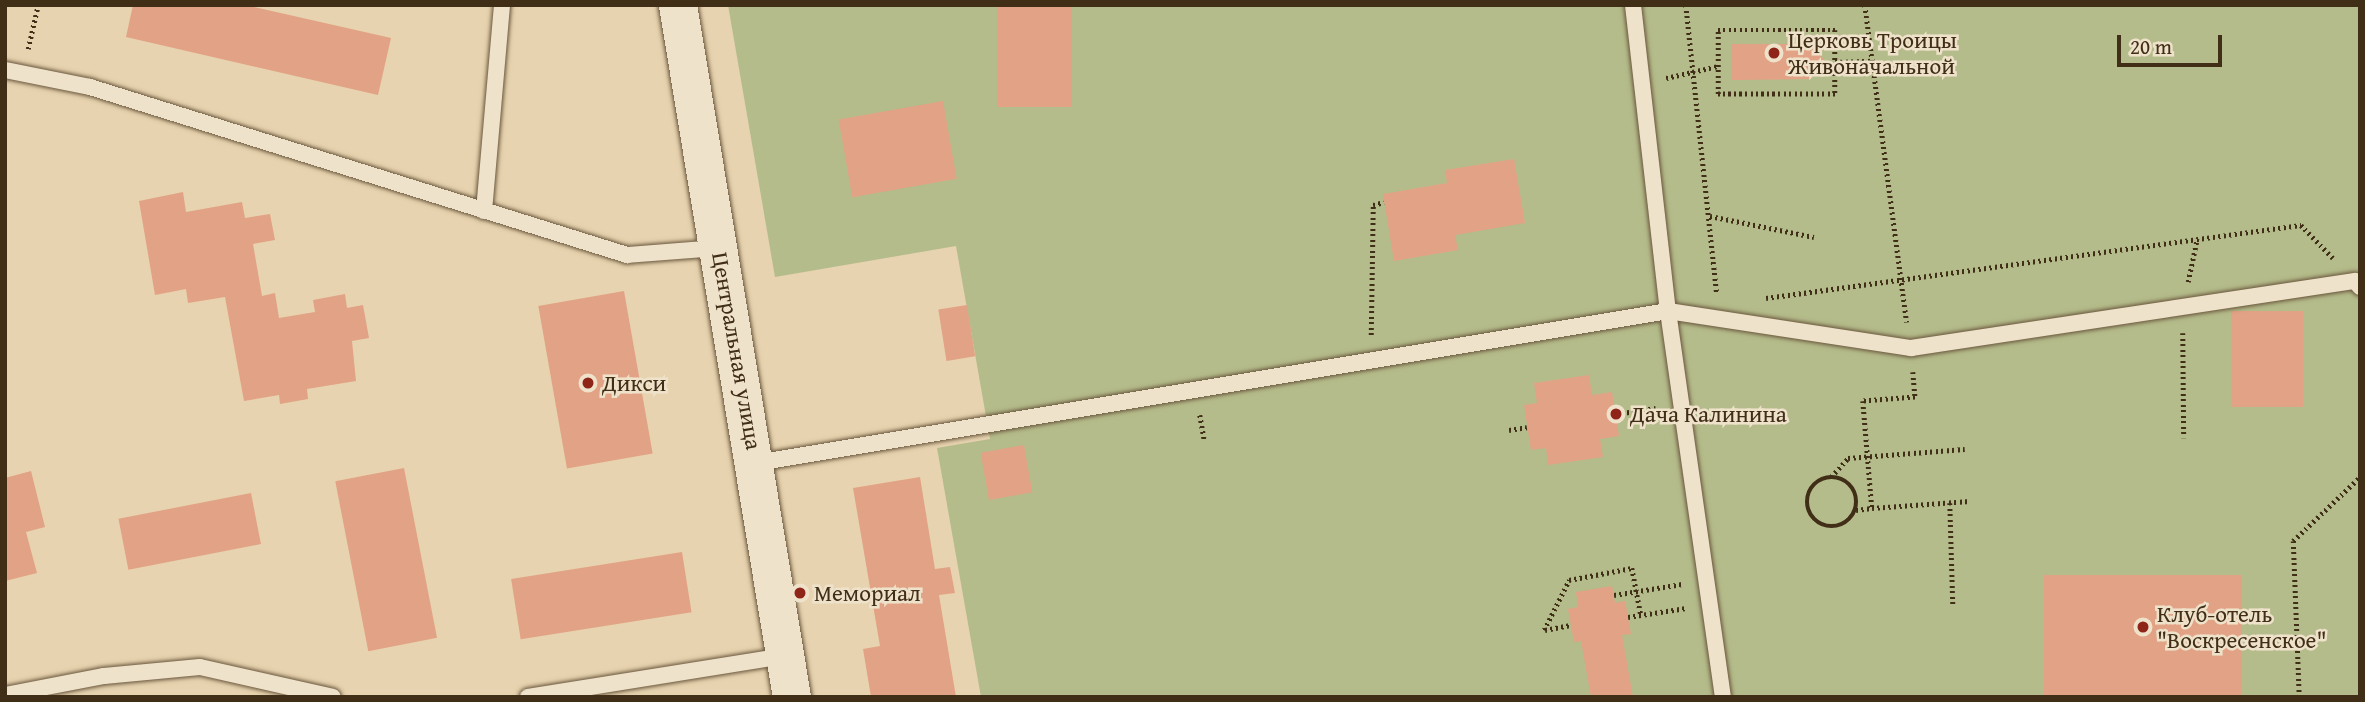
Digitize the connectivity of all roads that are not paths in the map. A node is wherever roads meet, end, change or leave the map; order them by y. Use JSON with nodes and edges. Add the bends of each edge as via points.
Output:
{"nodes":[{"id":1,"x":502,"y":5,"type":"edge"},
{"id":2,"x":678,"y":5,"type":"edge"},
{"id":3,"x":1633,"y":5,"type":"edge"},
{"id":4,"x":5,"y":69,"type":"edge"},
{"id":5,"x":484,"y":211,"type":"junction"},
{"id":6,"x":719,"y":248,"type":"junction"},
{"id":7,"x":2358,"y":284,"type":"edge"},
{"id":8,"x":1668,"y":312,"type":"junction"},
{"id":9,"x":756,"y":463,"type":"junction"},
{"id":10,"x":785,"y":656,"type":"junction"},
{"id":11,"x":5,"y":695,"type":"edge"},
{"id":12,"x":333,"y":697,"type":"edge"},
{"id":13,"x":528,"y":697,"type":"edge"},
{"id":14,"x":792,"y":697,"type":"edge"},
{"id":15,"x":1723,"y":697,"type":"edge"}],
"edges":[{"from":1,"to":5,"type":"lane"},
{"from":2,"to":6,"type":"main road","name":"Центральная улица"},
{"from":3,"to":8,"type":"lane"},
{"from":4,"to":5,"type":"lane","via":[[90,87]]},
{"from":5,"to":6,"type":"lane","via":[[627,255]]},
{"from":6,"to":9,"type":"main road","name":"Центральная улица"},
{"from":7,"to":8,"type":"lane","via":[[1911,348]]},
{"from":8,"to":9,"type":"lane"},
{"from":8,"to":15,"type":"lane"},
{"from":9,"to":10,"type":"main road","name":"Центральная улица"},
{"from":10,"to":13,"type":"lane"},
{"from":10,"to":14,"type":"main road","name":"Центральная улица"},
{"from":11,"to":12,"type":"lane","via":[[104,676],[200,667]]}]}
